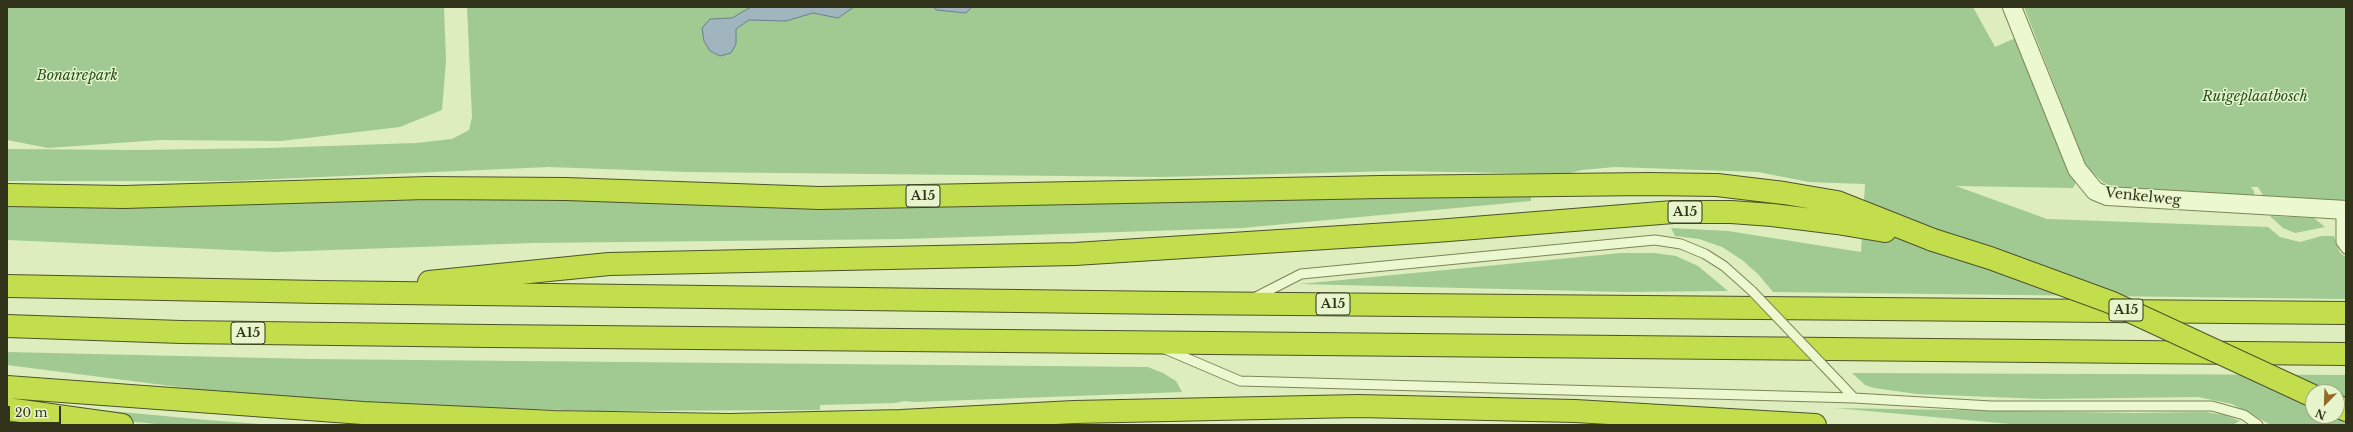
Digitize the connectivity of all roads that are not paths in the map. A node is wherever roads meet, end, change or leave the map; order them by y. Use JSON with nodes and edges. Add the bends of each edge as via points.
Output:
{"nodes":[{"id":1,"x":2012,"y":7,"type":"edge"},
{"id":2,"x":7,"y":195,"type":"edge"},
{"id":3,"x":2344,"y":210,"type":"edge"},
{"id":4,"x":1837,"y":212,"type":"junction"},
{"id":5,"x":2346,"y":249,"type":"edge"},
{"id":6,"x":7,"y":286,"type":"edge"},
{"id":7,"x":320,"y":292,"type":"junction"},
{"id":8,"x":1242,"y":304,"type":"junction"},
{"id":9,"x":2346,"y":313,"type":"edge"},
{"id":10,"x":7,"y":326,"type":"edge"},
{"id":11,"x":1153,"y":343,"type":"junction"},
{"id":12,"x":2346,"y":354,"type":"edge"},
{"id":13,"x":7,"y":374,"type":"edge"},
{"id":14,"x":7,"y":387,"type":"edge"},
{"id":15,"x":2305,"y":392,"type":"edge"},
{"id":16,"x":1854,"y":398,"type":"junction"},
{"id":17,"x":213,"y":402,"type":"junction"},
{"id":18,"x":7,"y":409,"type":"edge"},
{"id":19,"x":891,"y":423,"type":"edge"},
{"id":20,"x":122,"y":425,"type":"edge"},
{"id":21,"x":1816,"y":425,"type":"edge"},
{"id":22,"x":2258,"y":425,"type":"edge"}],
"edges":[{"from":1,"to":3,"type":"street","name":"Venkelweg","via":[[2077,169],[2095,191],[2107,196]]},
{"from":2,"to":4,"type":"highway","number":"A15","via":[[179,196],[427,188],[566,189],[820,198],[1649,184],[1748,188]]},
{"from":3,"to":5,"type":"lane","via":[[2341,242]]},
{"from":4,"to":7,"type":"highway","number":"A15","via":[[1673,212],[1436,231],[1075,254],[609,264]]},
{"from":4,"to":15,"type":"highway","number":"A15","bridge":true,"via":[[1990,258],[2110,302]]},
{"from":6,"to":7,"type":"highway","number":"A15"},
{"from":7,"to":8,"type":"highway","number":"A15"},
{"from":8,"to":9,"type":"highway","number":"A15"},
{"from":8,"to":16,"type":"lane","bridge":true,"via":[[1301,274],[1655,240],[1681,244],[1705,254],[1724,266],[1752,291]]},
{"from":10,"to":11,"type":"highway","number":"A15","via":[[181,332]]},
{"from":11,"to":12,"type":"highway","number":"A15"},
{"from":11,"to":16,"type":"lane","via":[[1240,381]]},
{"from":13,"to":17,"type":"highway"},
{"from":14,"to":17,"type":"highway"},
{"from":16,"to":22,"type":"lane","via":[[1991,406],[2212,406],[2244,415]]},
{"from":17,"to":19,"type":"highway","via":[[363,413],[554,422],[729,425]]},
{"from":18,"to":20,"type":"highway"},
{"from":19,"to":21,"type":"highway","via":[[1074,412],[1358,406],[1575,411]]}]}
